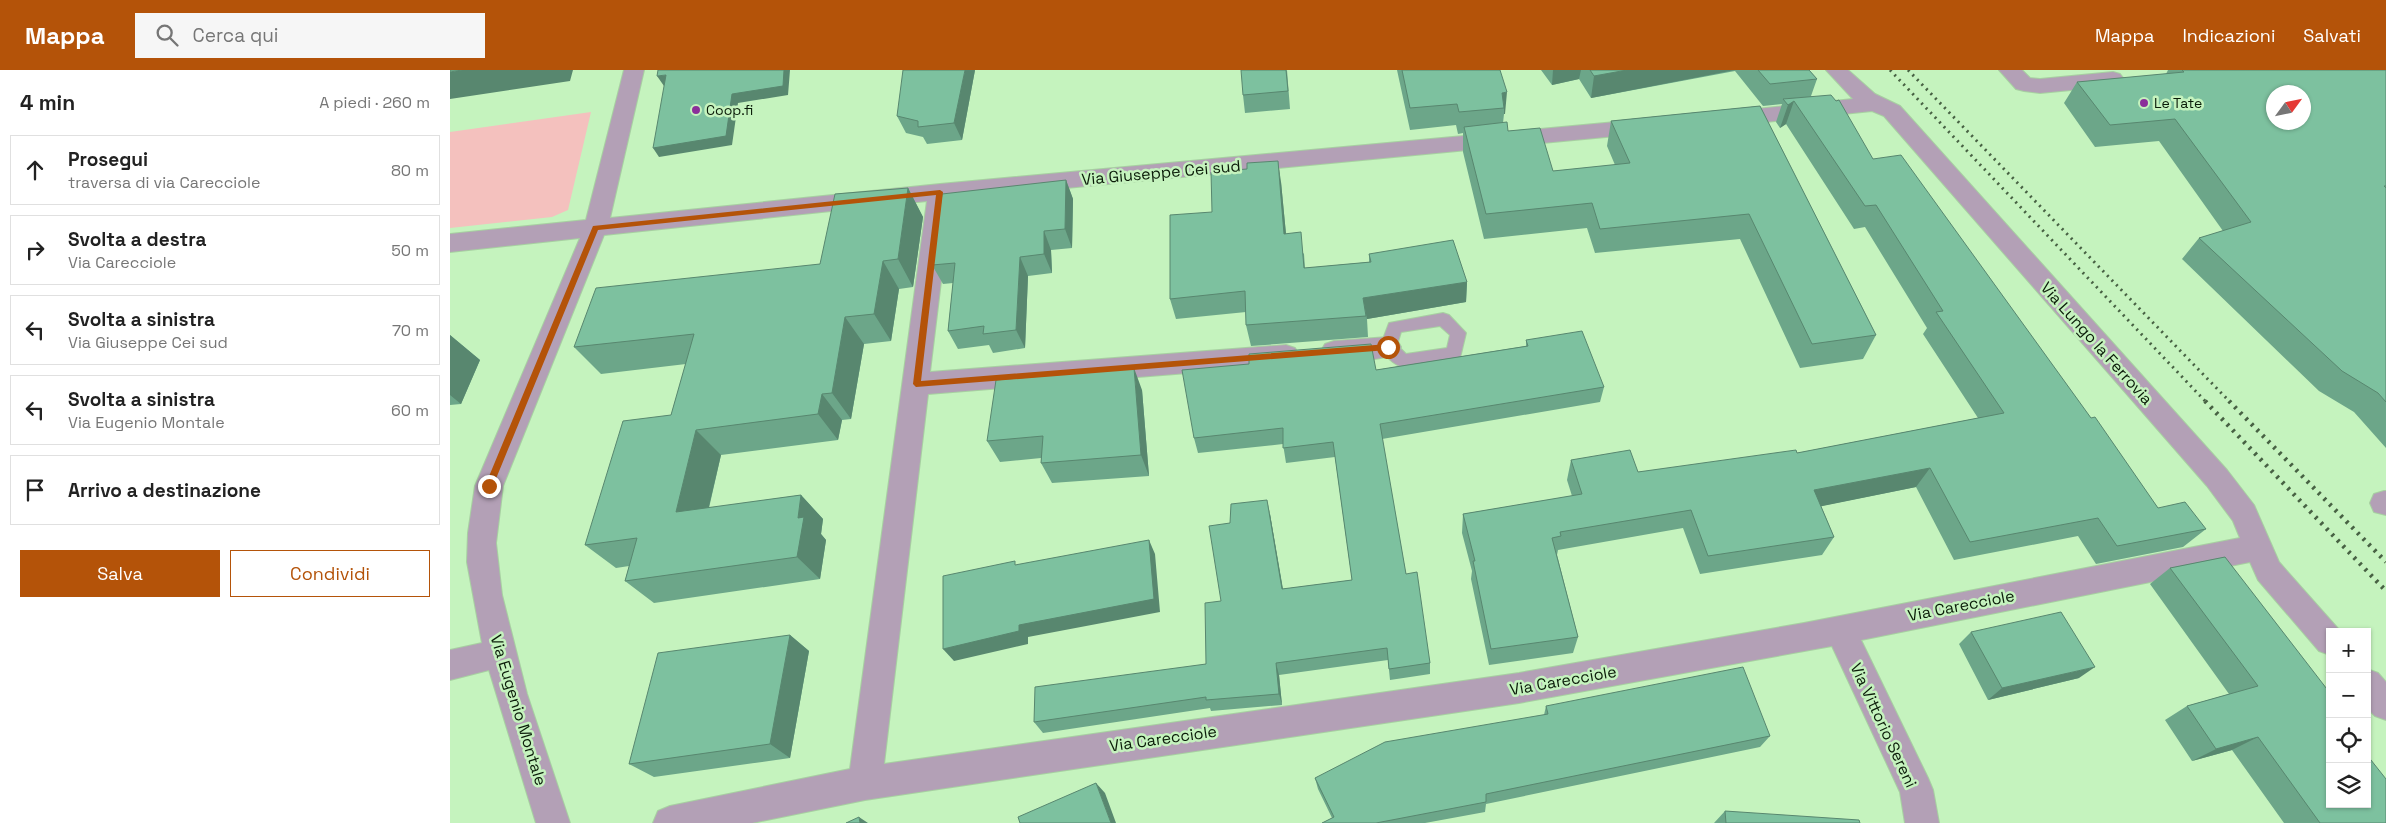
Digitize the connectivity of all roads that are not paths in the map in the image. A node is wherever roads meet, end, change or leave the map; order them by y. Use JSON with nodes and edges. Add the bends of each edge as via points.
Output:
{"nodes":[{"id":1,"x":634,"y":70,"type":"edge"},
{"id":2,"x":1836,"y":70,"type":"edge"},
{"id":3,"x":2017,"y":77,"type":"edge"},
{"id":4,"x":2135,"y":77,"type":"edge"},
{"id":5,"x":1840,"y":100,"type":"edge"},
{"id":6,"x":1872,"y":104,"type":"junction"},
{"id":7,"x":1709,"y":117,"type":"joint"},
{"id":8,"x":1666,"y":125,"type":"edge"},
{"id":9,"x":940,"y":192,"type":"junction"},
{"id":10,"x":596,"y":228,"type":"junction"},
{"id":11,"x":450,"y":243,"type":"edge"},
{"id":12,"x":1388,"y":347,"type":"dead end"},
{"id":13,"x":916,"y":384,"type":"junction"},
{"id":14,"x":2257,"y":548,"type":"junction"},
{"id":15,"x":1840,"y":629,"type":"junction"},
{"id":16,"x":2326,"y":636,"type":"edge"},
{"id":17,"x":499,"y":653,"type":"junction"},
{"id":18,"x":450,"y":665,"type":"edge"},
{"id":19,"x":2371,"y":688,"type":"edge"},
{"id":20,"x":2386,"y":705,"type":"edge"},
{"id":21,"x":865,"y":782,"type":"junction"},
{"id":22,"x":553,"y":823,"type":"edge"},
{"id":23,"x":670,"y":823,"type":"edge"},
{"id":24,"x":1922,"y":823,"type":"edge"}],
"edges":[{"from":1,"to":10,"type":"street","name":"Via Eugenio Montale"},
{"from":2,"to":6,"type":"street","name":"Via Lungo la Ferrovia"},
{"from":3,"to":4,"type":"street","via":[[2040,86]]},
{"from":5,"to":7,"type":"lane"},
{"from":6,"to":7,"type":"street"},
{"from":6,"to":14,"type":"street","name":"Via Lungo la Ferrovia","via":[[1892,111],[2217,478],[2244,514]]},
{"from":8,"to":9,"type":"street","name":"Via Giuseppe Cei sud"},
{"from":9,"to":10,"type":"street","name":"Via Giuseppe Cei sud"},
{"from":9,"to":13,"type":"street"},
{"from":10,"to":11,"type":"street","name":"Via Giuseppe Cei sud"},
{"from":10,"to":17,"type":"street","name":"Via Eugenio Montale","via":[[489,486],[482,560]]},
{"from":12,"to":13,"type":"street"},
{"from":13,"to":21,"type":"street"},
{"from":14,"to":15,"type":"street","name":"Via Carecciole"},
{"from":14,"to":16,"type":"street","name":"Via Lungo la Ferrovia","via":[[2268,571]]},
{"from":15,"to":21,"type":"street","name":"Via Carecciole","via":[[1519,688]]},
{"from":15,"to":24,"type":"street","name":"Via Vittorio Sereni","via":[[1916,790]]},
{"from":17,"to":18,"type":"street"},
{"from":17,"to":22,"type":"street","name":"Via Eugenio Montale"},
{"from":19,"to":20,"type":"street"},
{"from":21,"to":23,"type":"street","name":"Via Carecciole"}]}
